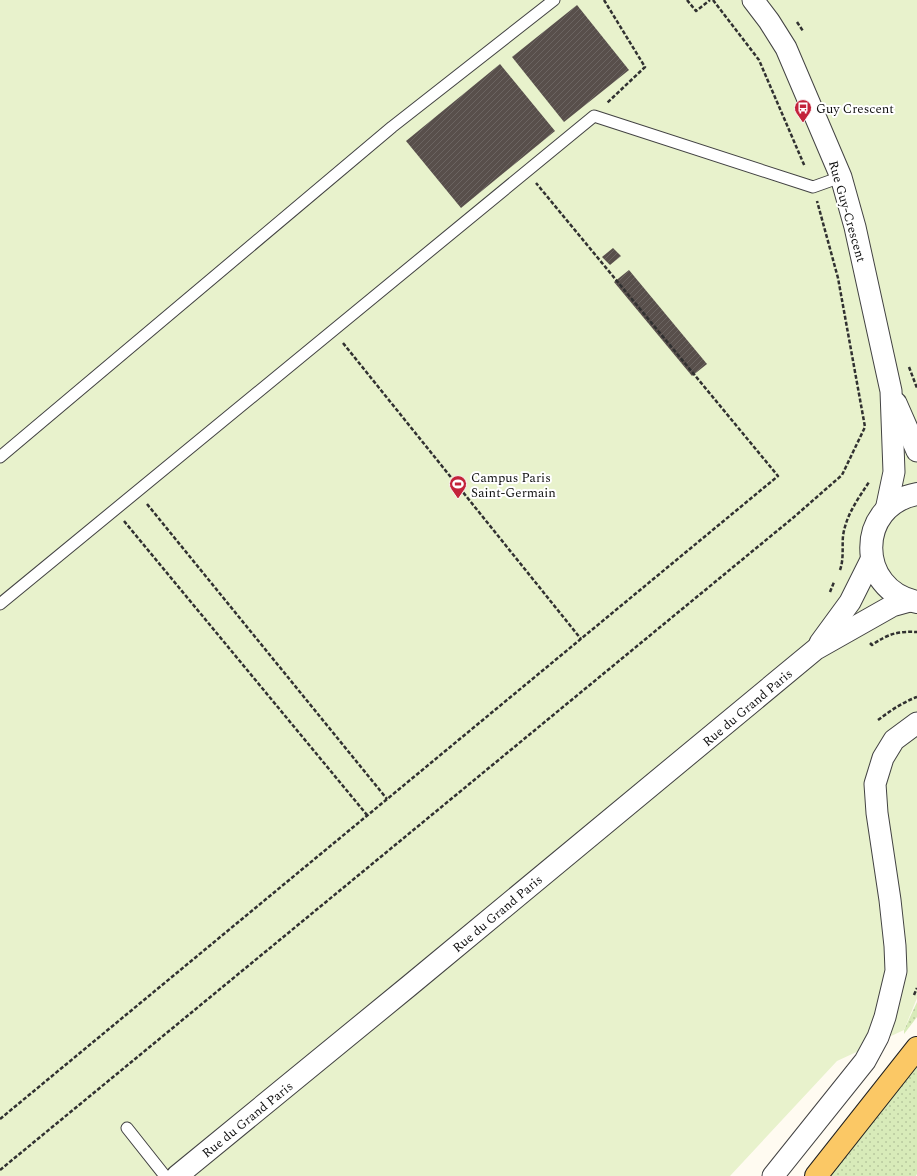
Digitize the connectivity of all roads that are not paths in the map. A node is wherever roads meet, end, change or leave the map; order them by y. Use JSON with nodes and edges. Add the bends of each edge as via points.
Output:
{"nodes":[{"id":1,"x":554,"y":0,"type":"edge"},
{"id":2,"x":753,"y":0,"type":"edge"},
{"id":3,"x":841,"y":178,"type":"junction"},
{"id":4,"x":891,"y":391,"type":"junction"},
{"id":5,"x":917,"y":451,"type":"edge"},
{"id":6,"x":0,"y":457,"type":"edge"},
{"id":7,"x":917,"y":494,"type":"edge"},
{"id":8,"x":886,"y":510,"type":"junction"},
{"id":9,"x":872,"y":558,"type":"junction"},
{"id":10,"x":914,"y":602,"type":"edge"},
{"id":11,"x":0,"y":604,"type":"edge"},
{"id":12,"x":816,"y":649,"type":"junction"},
{"id":13,"x":917,"y":723,"type":"edge"},
{"id":14,"x":917,"y":1048,"type":"edge"},
{"id":15,"x":126,"y":1128,"type":"dead end"},
{"id":16,"x":165,"y":1176,"type":"edge"},
{"id":17,"x":177,"y":1176,"type":"edge"},
{"id":18,"x":773,"y":1176,"type":"edge"},
{"id":19,"x":816,"y":1176,"type":"edge"}],
"edges":[{"from":1,"to":6,"type":"lane","via":[[392,127]]},
{"from":2,"to":3,"type":"street","name":"Rue Guy-Crescent","via":[[786,48]]},
{"from":3,"to":4,"type":"street","name":"Rue Guy-Crescent","via":[[855,226]]},
{"from":3,"to":11,"type":"lane","via":[[813,187],[594,116]]},
{"from":4,"to":5,"type":"street","name":"Rue Guy-Crescent"},
{"from":4,"to":8,"type":"street","name":"Rue Guy-Crescent","via":[[894,472]]},
{"from":7,"to":8,"type":"street","via":[[902,499]]},
{"from":8,"to":9,"type":"street","via":[[873,532]]},
{"from":9,"to":10,"type":"street","via":[[882,582],[895,594]]},
{"from":9,"to":12,"type":"street","name":"Rue du Grand Paris","via":[[850,602]]},
{"from":10,"to":12,"type":"street","name":"Rue du Grand Paris","via":[[892,606]]},
{"from":12,"to":17,"type":"street","name":"Rue du Grand Paris"},
{"from":13,"to":18,"type":"street","via":[[894,740],[883,758],[875,784],[895,946],[896,971],[886,1017],[865,1061]]},
{"from":14,"to":19,"type":"main road"},
{"from":15,"to":16,"type":"lane"}]}
